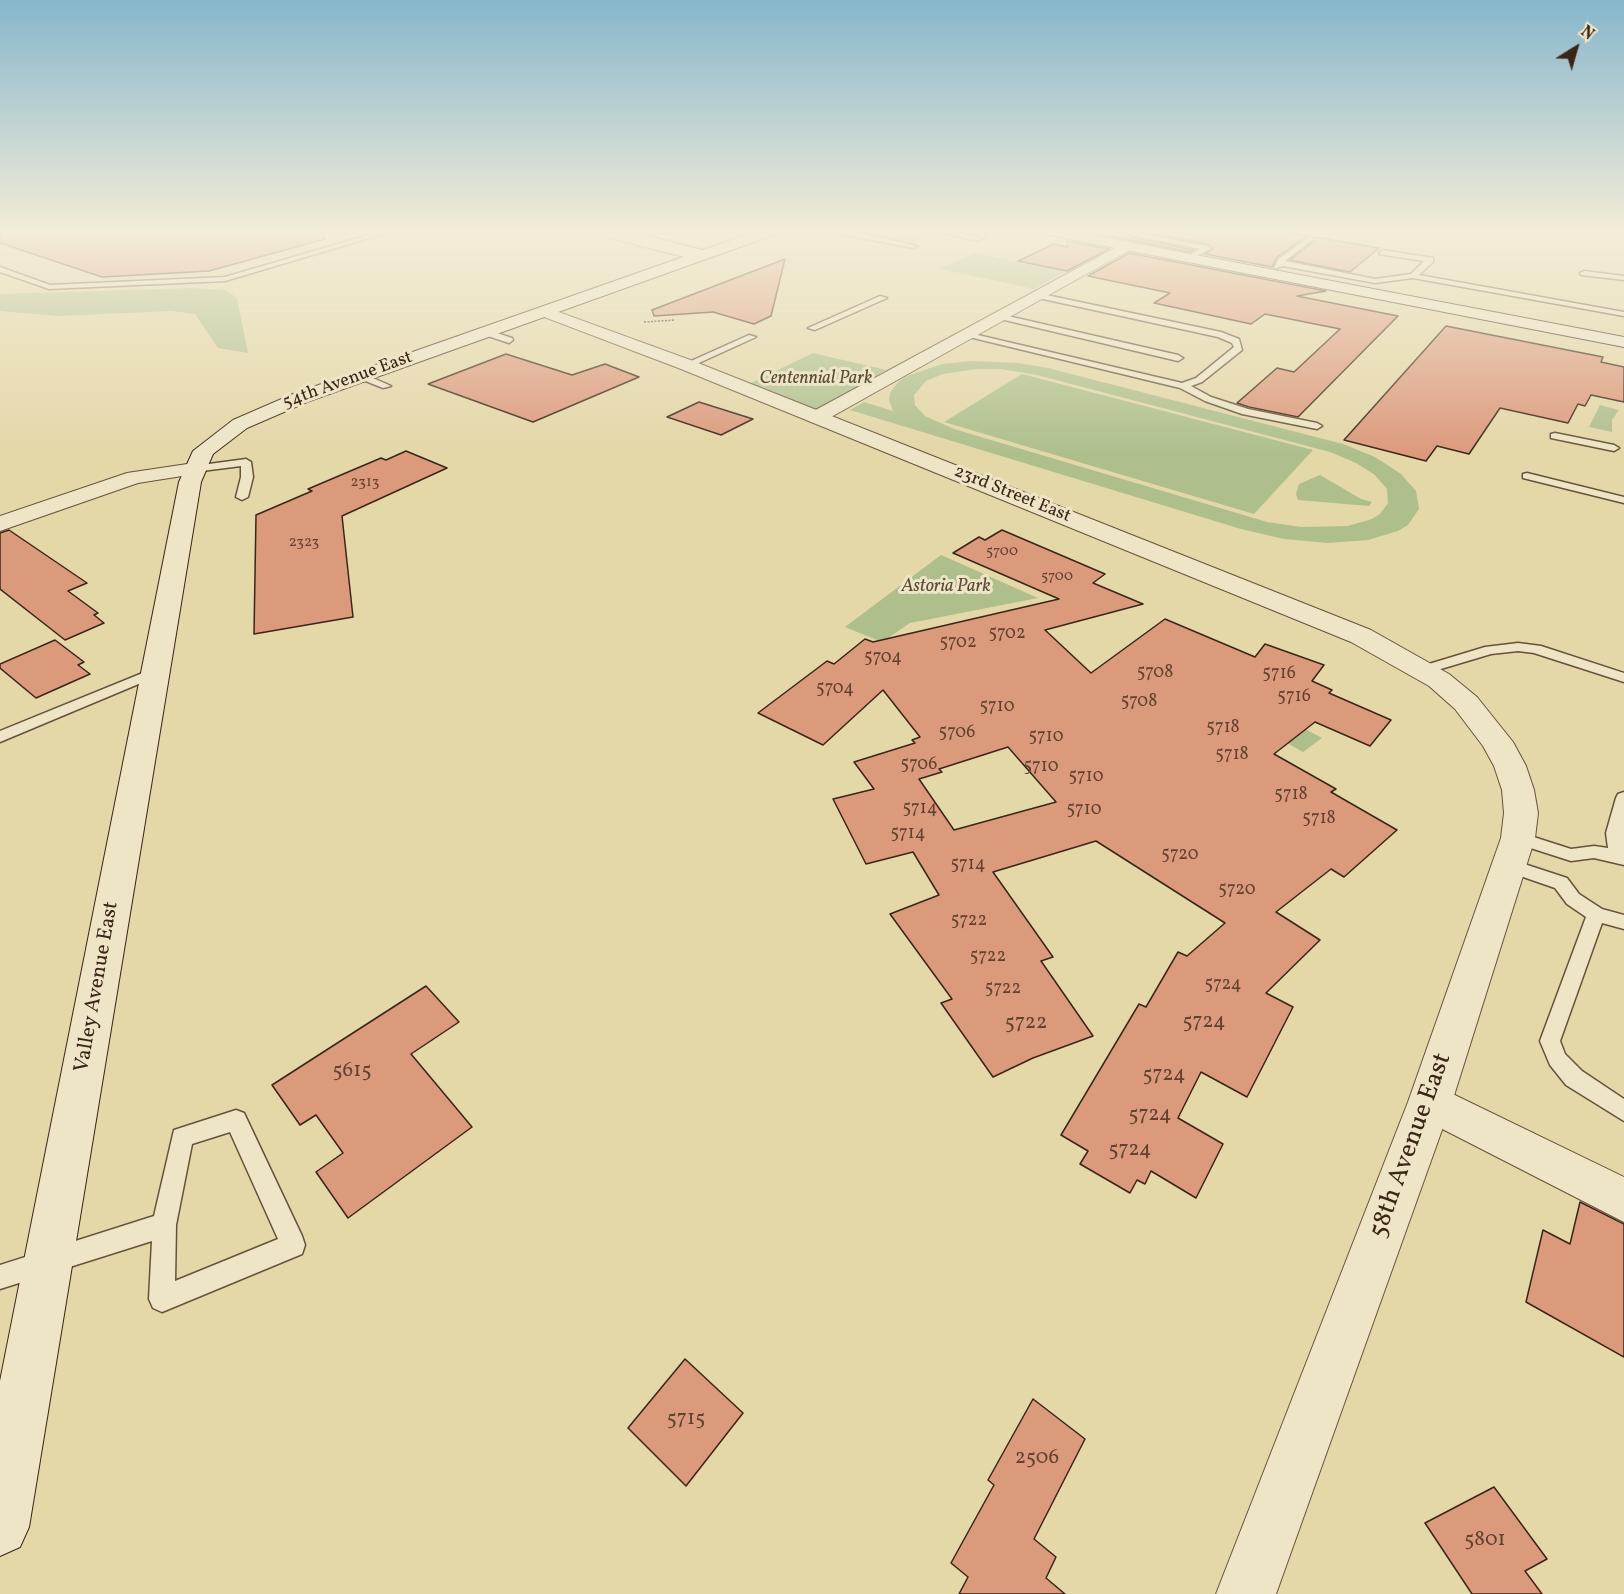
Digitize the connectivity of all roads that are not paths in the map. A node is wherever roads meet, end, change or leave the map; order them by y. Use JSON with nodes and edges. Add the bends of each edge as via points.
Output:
{"nodes":[{"id":1,"x":564,"y":305,"type":"edge"},
{"id":2,"x":866,"y":305,"type":"edge"},
{"id":3,"x":1019,"y":305,"type":"edge"},
{"id":4,"x":1076,"y":305,"type":"edge"},
{"id":5,"x":1458,"y":305,"type":"edge"},
{"id":6,"x":1576,"y":305,"type":"edge"},
{"id":7,"x":545,"y":312,"type":"junction"},
{"id":8,"x":1624,"y":314,"type":"edge"},
{"id":9,"x":999,"y":316,"type":"junction"},
{"id":10,"x":812,"y":328,"type":"dead end"},
{"id":11,"x":486,"y":332,"type":"junction"},
{"id":12,"x":965,"y":335,"type":"junction"},
{"id":13,"x":752,"y":337,"type":"dead end"},
{"id":14,"x":509,"y":340,"type":"dead end"},
{"id":15,"x":1624,"y":342,"type":"edge"},
{"id":16,"x":1178,"y":358,"type":"dead end"},
{"id":17,"x":687,"y":365,"type":"junction"},
{"id":18,"x":361,"y":376,"type":"junction"},
{"id":19,"x":386,"y":386,"type":"dead end"},
{"id":20,"x":1183,"y":386,"type":"junction"},
{"id":21,"x":817,"y":417,"type":"junction"},
{"id":22,"x":1317,"y":426,"type":"dead end"},
{"id":23,"x":1555,"y":436,"type":"dead end"},
{"id":24,"x":1614,"y":448,"type":"dead end"},
{"id":25,"x":199,"y":460,"type":"junction"},
{"id":26,"x":1527,"y":476,"type":"dead end"},
{"id":27,"x":242,"y":497,"type":"dead end"},
{"id":28,"x":1624,"y":500,"type":"edge"},
{"id":29,"x":0,"y":524,"type":"edge"},
{"id":30,"x":1424,"y":670,"type":"junction"},
{"id":31,"x":155,"y":672,"type":"junction"},
{"id":32,"x":1624,"y":678,"type":"edge"},
{"id":33,"x":1466,"y":703,"type":"joint"},
{"id":34,"x":0,"y":737,"type":"edge"},
{"id":35,"x":1624,"y":798,"type":"edge"},
{"id":36,"x":1514,"y":851,"type":"junction"},
{"id":37,"x":1621,"y":857,"type":"edge"},
{"id":38,"x":1596,"y":914,"type":"junction"},
{"id":39,"x":1624,"y":922,"type":"edge"},
{"id":40,"x":1430,"y":1101,"type":"junction"},
{"id":41,"x":1624,"y":1111,"type":"edge"},
{"id":42,"x":1624,"y":1200,"type":"edge"},
{"id":43,"x":164,"y":1225,"type":"junction"},
{"id":44,"x":48,"y":1262,"type":"junction"},
{"id":45,"x":0,"y":1277,"type":"edge"},
{"id":46,"x":0,"y":1527,"type":"edge"},
{"id":47,"x":1246,"y":1594,"type":"edge"}],
"edges":[{"from":1,"to":7,"type":"main road","name":"54th Avenue East"},
{"from":2,"to":10,"type":"lane"},
{"from":3,"to":9,"type":"street"},
{"from":4,"to":20,"type":"lane","via":[[1213,333],[1233,339],[1239,346],[1199,380]]},
{"from":5,"to":15,"type":"main road"},
{"from":6,"to":8,"type":"lane"},
{"from":7,"to":11,"type":"main road","name":"54th Avenue East"},
{"from":7,"to":17,"type":"main road","name":"23rd Street East"},
{"from":9,"to":12,"type":"street"},
{"from":9,"to":16,"type":"lane"},
{"from":11,"to":14,"type":"lane"},
{"from":11,"to":18,"type":"main road","name":"54th Avenue East"},
{"from":12,"to":20,"type":"lane"},
{"from":12,"to":21,"type":"street"},
{"from":13,"to":17,"type":"lane"},
{"from":17,"to":21,"type":"main road","name":"23rd Street East"},
{"from":18,"to":19,"type":"lane"},
{"from":18,"to":25,"type":"main road","name":"54th Avenue East","via":[[248,419],[222,435]]},
{"from":20,"to":22,"type":"lane","via":[[1246,412]]},
{"from":21,"to":30,"type":"main road","name":"23rd Street East","via":[[1318,617]]},
{"from":23,"to":24,"type":"lane"},
{"from":25,"to":27,"type":"lane","via":[[246,462]]},
{"from":25,"to":29,"type":"street","via":[[112,483]]},
{"from":25,"to":31,"type":"main road","name":"Valley Avenue East","via":[[190,482]]},
{"from":26,"to":28,"type":"lane"},
{"from":30,"to":32,"type":"lane","via":[[1490,650],[1518,647]]},
{"from":30,"to":33,"type":"main road","name":"23rd Street East"},
{"from":31,"to":34,"type":"lane"},
{"from":31,"to":44,"type":"main road","name":"Valley Avenue East"},
{"from":33,"to":36,"type":"main road","name":"58th Avenue East","via":[[1497,742],[1518,790],[1521,813]]},
{"from":35,"to":37,"type":"lane","via":[[1615,833]]},
{"from":36,"to":37,"type":"lane","via":[[1571,855],[1594,852]]},
{"from":36,"to":38,"type":"lane","via":[[1561,883],[1573,899]]},
{"from":36,"to":40,"type":"main road","name":"58th Avenue East"},
{"from":38,"to":39,"type":"lane"},
{"from":38,"to":41,"type":"lane","via":[[1550,1041],[1557,1059],[1574,1078]]},
{"from":40,"to":42,"type":"street"},
{"from":40,"to":47,"type":"main road","name":"58th Avenue East"},
{"from":43,"to":43,"type":"lane","via":[[182,1137],[236,1120],[293,1245],[162,1299]]},
{"from":43,"to":44,"type":"lane"},
{"from":44,"to":45,"type":"lane"},
{"from":44,"to":46,"type":"main road","name":"Valley Avenue East"}]}
